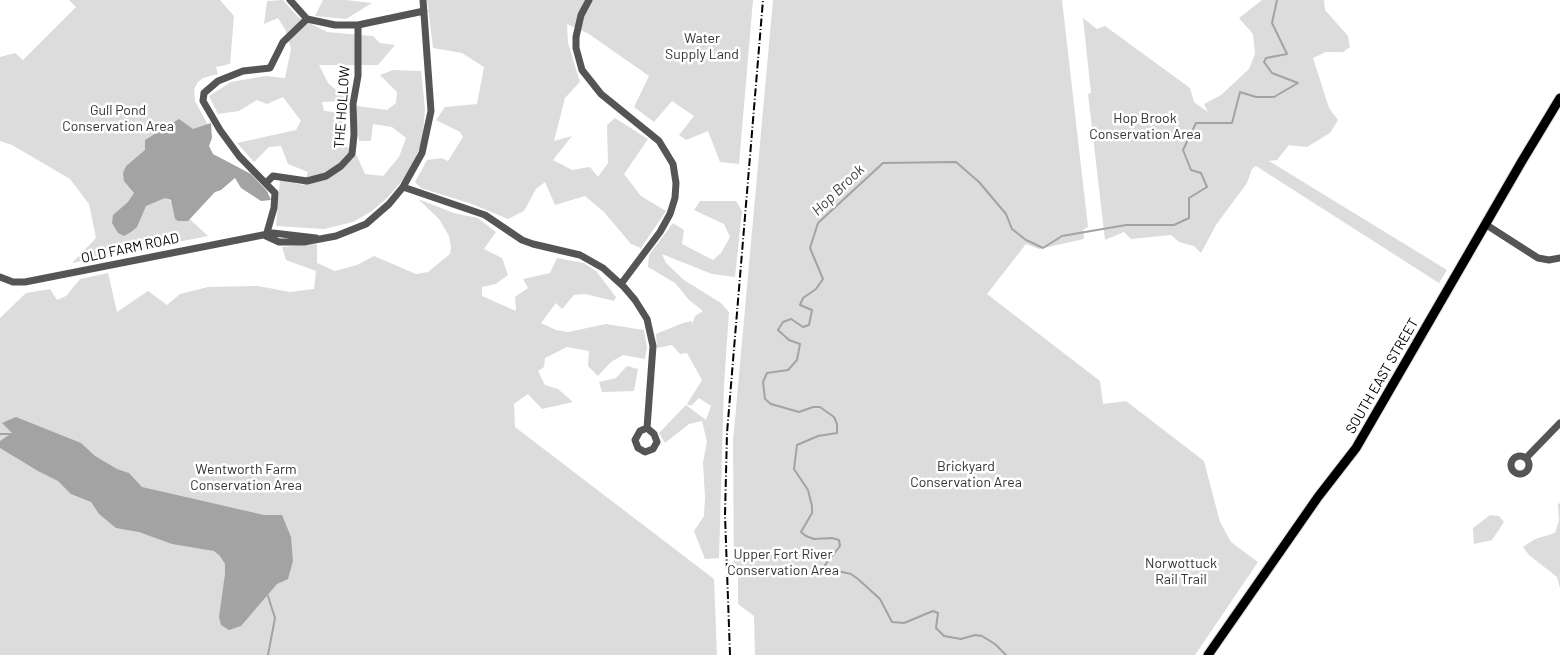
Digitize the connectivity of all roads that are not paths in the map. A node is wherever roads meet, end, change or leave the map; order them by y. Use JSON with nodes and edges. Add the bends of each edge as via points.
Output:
{"nodes":[{"id":1,"x":290,"y":0,"type":"edge"},
{"id":2,"x":423,"y":0,"type":"edge"},
{"id":3,"x":589,"y":0,"type":"edge"},
{"id":4,"x":424,"y":11,"type":"junction"},
{"id":5,"x":307,"y":19,"type":"junction"},
{"id":6,"x":358,"y":25,"type":"junction"},
{"id":7,"x":1560,"y":98,"type":"edge"},
{"id":8,"x":266,"y":183,"type":"junction"},
{"id":9,"x":404,"y":187,"type":"junction"},
{"id":10,"x":1485,"y":224,"type":"junction"},
{"id":11,"x":266,"y":236,"type":"junction"},
{"id":12,"x":1560,"y":258,"type":"edge"},
{"id":13,"x":0,"y":277,"type":"edge"},
{"id":14,"x":621,"y":284,"type":"junction"},
{"id":15,"x":1560,"y":423,"type":"edge"},
{"id":16,"x":647,"y":428,"type":"dead end"},
{"id":17,"x":1526,"y":458,"type":"dead end"},
{"id":18,"x":1208,"y":655,"type":"edge"}],
"edges":[{"from":1,"to":5,"type":"street"},
{"from":2,"to":4,"type":"street","name":"OLD FARM ROAD"},
{"from":3,"to":14,"type":"street","via":[[581,15],[576,37],[582,70],[601,94],[659,141],[669,155],[676,182],[673,205],[667,219]]},
{"from":4,"to":6,"type":"street"},
{"from":4,"to":9,"type":"street","name":"OLD FARM ROAD","via":[[431,111],[422,153]]},
{"from":5,"to":6,"type":"street","via":[[335,25]]},
{"from":5,"to":8,"type":"street","via":[[284,42],[270,68],[243,71],[218,81],[202,96],[229,143]]},
{"from":6,"to":8,"type":"street","name":"THE HOLLOW","via":[[352,154],[341,166],[321,178],[307,180],[277,176]]},
{"from":7,"to":10,"type":"main road","name":"SOUTH EAST STREET"},
{"from":8,"to":11,"type":"street","via":[[275,198]]},
{"from":9,"to":11,"type":"street","name":"OLD FARM ROAD","via":[[366,224],[336,236],[319,238],[278,232]]},
{"from":9,"to":14,"type":"street","via":[[485,215],[522,240],[580,255],[603,268]]},
{"from":10,"to":12,"type":"street","via":[[1538,258]]},
{"from":10,"to":18,"type":"main road","name":"SOUTH EAST STREET","via":[[1356,448]]},
{"from":11,"to":13,"type":"street","name":"OLD FARM ROAD","via":[[26,282]]},
{"from":14,"to":16,"type":"street","via":[[642,310],[652,338]]},
{"from":15,"to":17,"type":"street"}]}
